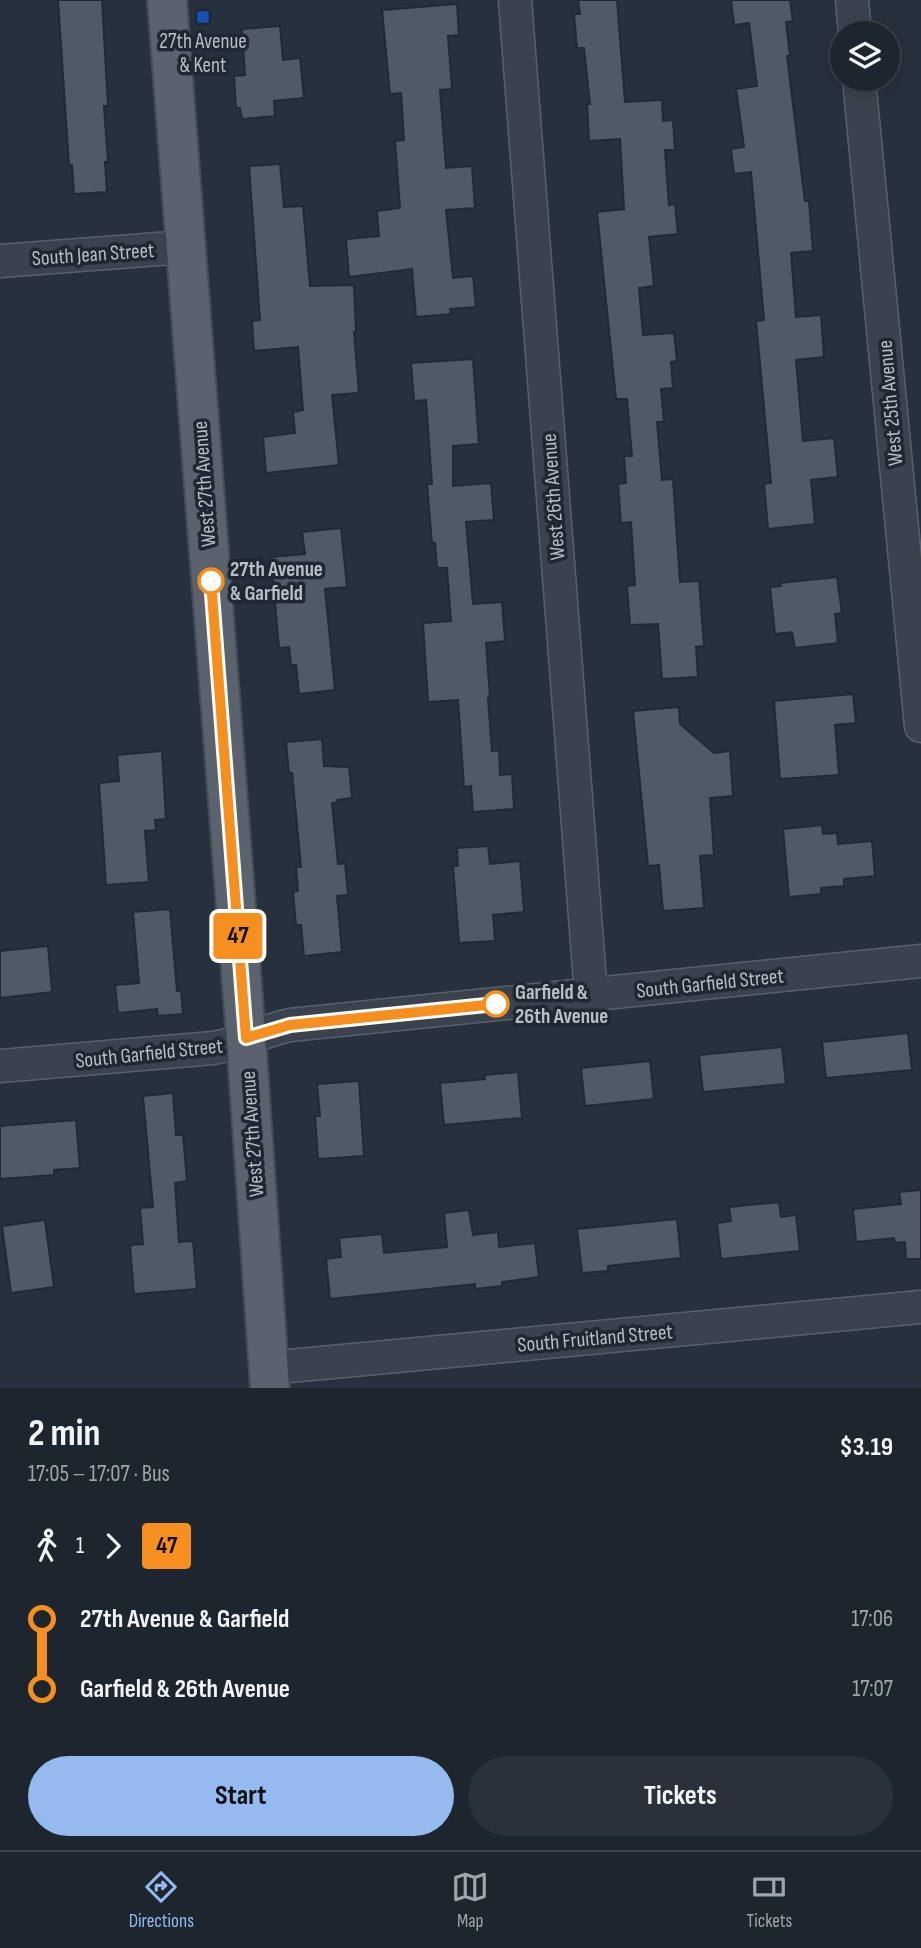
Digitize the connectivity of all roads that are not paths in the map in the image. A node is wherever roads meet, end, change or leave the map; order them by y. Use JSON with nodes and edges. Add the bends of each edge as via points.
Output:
{"nodes":[{"id":1,"x":167,"y":0,"type":"edge"},
{"id":2,"x":515,"y":0,"type":"edge"},
{"id":3,"x":852,"y":0,"type":"edge"},
{"id":4,"x":854,"y":21,"type":"edge"},
{"id":5,"x":860,"y":91,"type":"edge"},
{"id":6,"x":185,"y":247,"type":"junction"},
{"id":7,"x":0,"y":261,"type":"edge"},
{"id":8,"x":921,"y":726,"type":"edge"},
{"id":9,"x":921,"y":961,"type":"edge"},
{"id":10,"x":591,"y":995,"type":"junction"},
{"id":11,"x":246,"y":1038,"type":"junction"},
{"id":12,"x":0,"y":1066,"type":"edge"},
{"id":13,"x":921,"y":1307,"type":"edge"},
{"id":14,"x":269,"y":1378,"type":"edge"}],
"edges":[{"from":1,"to":6,"type":"main road","name":"West 27th Avenue"},
{"from":2,"to":10,"type":"street","name":"West 26th Avenue"},
{"from":3,"to":4,"type":"street"},
{"from":5,"to":8,"type":"street","name":"West 25th Avenue"},
{"from":6,"to":7,"type":"street","name":"South Jean Street"},
{"from":6,"to":11,"type":"main road","name":"West 27th Avenue"},
{"from":9,"to":10,"type":"street","name":"South Garfield Street"},
{"from":10,"to":11,"type":"street","name":"South Garfield Street","via":[[290,1025]]},
{"from":11,"to":12,"type":"street","name":"South Garfield Street","via":[[213,1048]]},
{"from":11,"to":14,"type":"main road","name":"West 27th Avenue"},
{"from":13,"to":14,"type":"street","name":"South Fruitland Street"}]}
